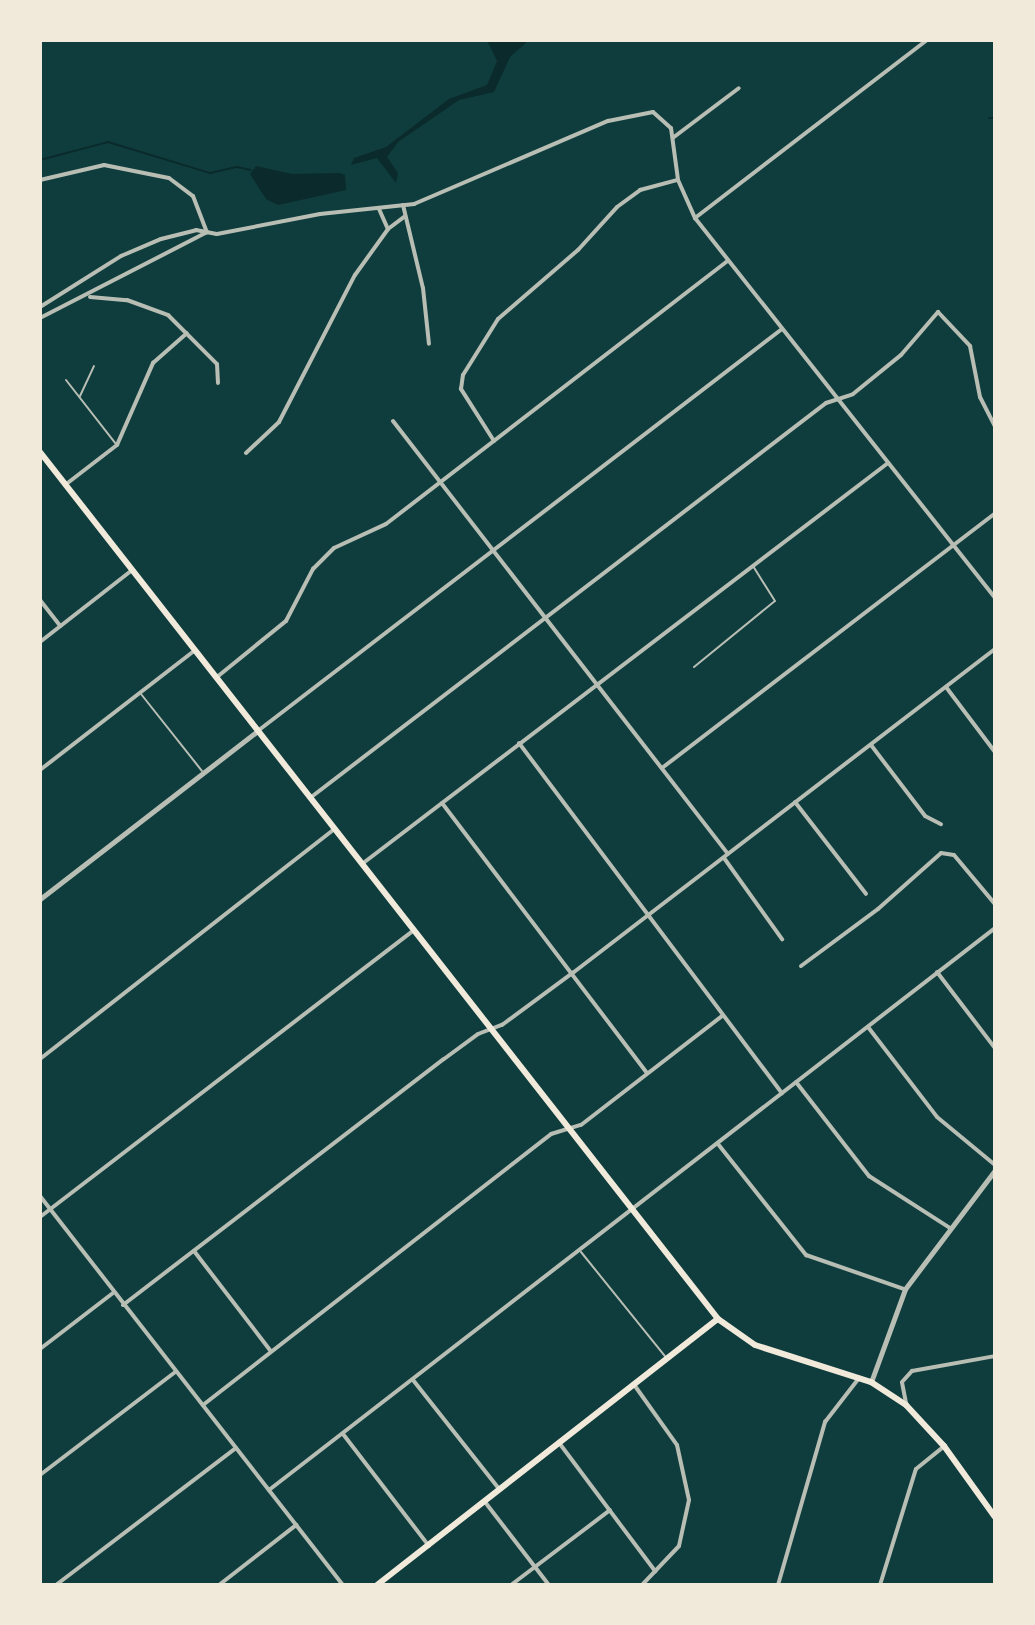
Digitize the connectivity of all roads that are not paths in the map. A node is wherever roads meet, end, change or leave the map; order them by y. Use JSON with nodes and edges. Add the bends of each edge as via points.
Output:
{"nodes":[{"id":1,"x":927,"y":40,"type":"edge"},
{"id":2,"x":739,"y":88,"type":"dead end"},
{"id":3,"x":674,"y":137,"type":"junction"},
{"id":4,"x":40,"y":180,"type":"edge"},
{"id":5,"x":678,"y":180,"type":"junction"},
{"id":6,"x":403,"y":205,"type":"junction"},
{"id":7,"x":379,"y":208,"type":"junction"},
{"id":8,"x":405,"y":216,"type":"junction"},
{"id":9,"x":695,"y":218,"type":"junction"},
{"id":10,"x":388,"y":229,"type":"junction"},
{"id":11,"x":207,"y":232,"type":"junction"},
{"id":12,"x":727,"y":261,"type":"junction"},
{"id":13,"x":87,"y":297,"type":"junction"},
{"id":14,"x":40,"y":307,"type":"edge"},
{"id":15,"x":40,"y":318,"type":"edge"},
{"id":16,"x":783,"y":329,"type":"junction"},
{"id":17,"x":187,"y":333,"type":"junction"},
{"id":18,"x":429,"y":344,"type":"dead end"},
{"id":19,"x":94,"y":366,"type":"dead end"},
{"id":20,"x":66,"y":380,"type":"dead end"},
{"id":21,"x":218,"y":383,"type":"dead end"},
{"id":22,"x":79,"y":398,"type":"junction"},
{"id":23,"x":837,"y":400,"type":"junction"},
{"id":24,"x":393,"y":421,"type":"dead end"},
{"id":25,"x":995,"y":426,"type":"edge"},
{"id":26,"x":494,"y":441,"type":"junction"},
{"id":27,"x":117,"y":445,"type":"junction"},
{"id":28,"x":40,"y":452,"type":"edge"},
{"id":29,"x":246,"y":453,"type":"dead end"},
{"id":30,"x":888,"y":463,"type":"junction"},
{"id":31,"x":440,"y":482,"type":"junction"},
{"id":32,"x":65,"y":485,"type":"junction"},
{"id":33,"x":995,"y":513,"type":"edge"},
{"id":34,"x":953,"y":546,"type":"junction"},
{"id":35,"x":494,"y":551,"type":"junction"},
{"id":36,"x":753,"y":565,"type":"junction"},
{"id":37,"x":132,"y":570,"type":"junction"},
{"id":38,"x":995,"y":598,"type":"edge"},
{"id":39,"x":40,"y":600,"type":"edge"},
{"id":40,"x":546,"y":617,"type":"junction"},
{"id":41,"x":60,"y":626,"type":"junction"},
{"id":42,"x":40,"y":642,"type":"edge"},
{"id":43,"x":995,"y":649,"type":"edge"},
{"id":44,"x":194,"y":651,"type":"junction"},
{"id":45,"x":694,"y":667,"type":"dead end"},
{"id":46,"x":215,"y":678,"type":"junction"},
{"id":47,"x":597,"y":683,"type":"junction"},
{"id":48,"x":946,"y":687,"type":"junction"},
{"id":49,"x":139,"y":692,"type":"junction"},
{"id":50,"x":257,"y":731,"type":"junction"},
{"id":51,"x":519,"y":743,"type":"junction"},
{"id":52,"x":871,"y":745,"type":"junction"},
{"id":53,"x":995,"y":752,"type":"edge"},
{"id":54,"x":662,"y":768,"type":"junction"},
{"id":55,"x":40,"y":770,"type":"edge"},
{"id":56,"x":203,"y":772,"type":"junction"},
{"id":57,"x":309,"y":798,"type":"junction"},
{"id":58,"x":795,"y":802,"type":"junction"},
{"id":59,"x":442,"y":803,"type":"junction"},
{"id":60,"x":941,"y":824,"type":"dead end"},
{"id":61,"x":333,"y":830,"type":"junction"},
{"id":62,"x":726,"y":856,"type":"junction"},
{"id":63,"x":361,"y":865,"type":"junction"},
{"id":64,"x":866,"y":894,"type":"dead end"},
{"id":65,"x":40,"y":899,"type":"edge"},
{"id":66,"x":995,"y":904,"type":"edge"},
{"id":67,"x":651,"y":914,"type":"junction"},
{"id":68,"x":995,"y":928,"type":"edge"},
{"id":69,"x":411,"y":932,"type":"junction"},
{"id":70,"x":782,"y":939,"type":"dead end"},
{"id":71,"x":801,"y":966,"type":"dead end"},
{"id":72,"x":574,"y":972,"type":"junction"},
{"id":73,"x":937,"y":972,"type":"junction"},
{"id":74,"x":722,"y":1016,"type":"junction"},
{"id":75,"x":868,"y":1027,"type":"junction"},
{"id":76,"x":490,"y":1030,"type":"junction"},
{"id":77,"x":995,"y":1048,"type":"edge"},
{"id":78,"x":40,"y":1059,"type":"edge"},
{"id":79,"x":647,"y":1073,"type":"junction"},
{"id":80,"x":796,"y":1082,"type":"junction"},
{"id":81,"x":782,"y":1093,"type":"junction"},
{"id":82,"x":565,"y":1129,"type":"junction"},
{"id":83,"x":718,"y":1144,"type":"junction"},
{"id":84,"x":995,"y":1167,"type":"edge"},
{"id":85,"x":40,"y":1196,"type":"edge"},
{"id":86,"x":50,"y":1209,"type":"junction"},
{"id":87,"x":629,"y":1212,"type":"junction"},
{"id":88,"x":40,"y":1217,"type":"edge"},
{"id":89,"x":950,"y":1228,"type":"junction"},
{"id":90,"x":580,"y":1250,"type":"junction"},
{"id":91,"x":194,"y":1251,"type":"junction"},
{"id":92,"x":905,"y":1289,"type":"junction"},
{"id":93,"x":113,"y":1293,"type":"junction"},
{"id":94,"x":123,"y":1305,"type":"junction"},
{"id":95,"x":718,"y":1319,"type":"junction"},
{"id":96,"x":40,"y":1349,"type":"edge"},
{"id":97,"x":270,"y":1350,"type":"junction"},
{"id":98,"x":995,"y":1356,"type":"edge"},
{"id":99,"x":668,"y":1360,"type":"junction"},
{"id":100,"x":175,"y":1372,"type":"junction"},
{"id":101,"x":859,"y":1378,"type":"junction"},
{"id":102,"x":413,"y":1380,"type":"junction"},
{"id":103,"x":871,"y":1382,"type":"junction"},
{"id":104,"x":635,"y":1386,"type":"junction"},
{"id":105,"x":203,"y":1405,"type":"junction"},
{"id":106,"x":906,"y":1405,"type":"junction"},
{"id":107,"x":343,"y":1434,"type":"junction"},
{"id":108,"x":560,"y":1444,"type":"junction"},
{"id":109,"x":944,"y":1446,"type":"junction"},
{"id":110,"x":236,"y":1448,"type":"junction"},
{"id":111,"x":40,"y":1475,"type":"edge"},
{"id":112,"x":269,"y":1490,"type":"junction"},
{"id":113,"x":500,"y":1491,"type":"junction"},
{"id":114,"x":485,"y":1502,"type":"junction"},
{"id":115,"x":610,"y":1510,"type":"junction"},
{"id":116,"x":995,"y":1517,"type":"edge"},
{"id":117,"x":296,"y":1525,"type":"junction"},
{"id":118,"x":429,"y":1546,"type":"junction"},
{"id":119,"x":535,"y":1567,"type":"junction"},
{"id":120,"x":655,"y":1571,"type":"junction"},
{"id":121,"x":56,"y":1585,"type":"edge"},
{"id":122,"x":219,"y":1585,"type":"edge"},
{"id":123,"x":343,"y":1585,"type":"edge"},
{"id":124,"x":377,"y":1585,"type":"edge"},
{"id":125,"x":511,"y":1585,"type":"edge"},
{"id":126,"x":549,"y":1585,"type":"edge"},
{"id":127,"x":642,"y":1585,"type":"edge"},
{"id":128,"x":778,"y":1585,"type":"edge"},
{"id":129,"x":880,"y":1585,"type":"edge"}],
"edges":[{"from":1,"to":9,"type":"street"},
{"from":2,"to":3,"type":"street"},
{"from":3,"to":5,"type":"street"},
{"from":3,"to":6,"type":"street","via":[[657,114],[624,115]]},
{"from":4,"to":11,"type":"street","via":[[104,165],[169,178],[193,196]]},
{"from":5,"to":9,"type":"street"},
{"from":5,"to":26,"type":"street","via":[[638,191],[498,319],[463,375],[461,389]]},
{"from":6,"to":7,"type":"street"},
{"from":6,"to":8,"type":"street"},
{"from":7,"to":10,"type":"street"},
{"from":7,"to":11,"type":"street"},
{"from":8,"to":10,"type":"street"},
{"from":8,"to":18,"type":"street"},
{"from":9,"to":12,"type":"street"},
{"from":10,"to":29,"type":"street","via":[[355,275],[279,422]]},
{"from":11,"to":13,"type":"street","via":[[143,261]]},
{"from":11,"to":14,"type":"street","via":[[161,239]]},
{"from":12,"to":16,"type":"street"},
{"from":12,"to":26,"type":"street"},
{"from":13,"to":15,"type":"street"},
{"from":13,"to":17,"type":"street","via":[[143,304],[168,315]]},
{"from":16,"to":23,"type":"street"},
{"from":16,"to":35,"type":"street"},
{"from":17,"to":21,"type":"street","via":[[219,367]]},
{"from":17,"to":27,"type":"street","via":[[153,363]]},
{"from":19,"to":22,"type":"lane"},
{"from":20,"to":22,"type":"lane"},
{"from":22,"to":27,"type":"lane"},
{"from":23,"to":25,"type":"street","via":[[901,355],[938,312],[970,346],[980,397]]},
{"from":23,"to":30,"type":"street"},
{"from":23,"to":40,"type":"street"},
{"from":24,"to":31,"type":"street"},
{"from":26,"to":31,"type":"street"},
{"from":27,"to":32,"type":"street"},
{"from":28,"to":32,"type":"main road"},
{"from":30,"to":34,"type":"street"},
{"from":30,"to":36,"type":"street"},
{"from":31,"to":35,"type":"street"},
{"from":31,"to":46,"type":"street","via":[[386,524],[334,548],[313,569],[286,621]]},
{"from":32,"to":37,"type":"main road"},
{"from":33,"to":34,"type":"street"},
{"from":34,"to":38,"type":"street"},
{"from":34,"to":54,"type":"street"},
{"from":35,"to":40,"type":"street"},
{"from":35,"to":50,"type":"street"},
{"from":36,"to":45,"type":"lane","via":[[775,601]]},
{"from":36,"to":47,"type":"street"},
{"from":37,"to":41,"type":"street"},
{"from":37,"to":44,"type":"main road"},
{"from":39,"to":41,"type":"street"},
{"from":40,"to":47,"type":"street"},
{"from":40,"to":57,"type":"street"},
{"from":41,"to":42,"type":"street"},
{"from":43,"to":48,"type":"street"},
{"from":44,"to":46,"type":"main road"},
{"from":44,"to":49,"type":"street"},
{"from":46,"to":50,"type":"main road"},
{"from":47,"to":51,"type":"street"},
{"from":47,"to":54,"type":"street"},
{"from":48,"to":52,"type":"street"},
{"from":48,"to":53,"type":"street"},
{"from":49,"to":55,"type":"street"},
{"from":49,"to":56,"type":"lane"},
{"from":50,"to":56,"type":"street"},
{"from":50,"to":57,"type":"main road"},
{"from":51,"to":59,"type":"street"},
{"from":51,"to":67,"type":"street"},
{"from":52,"to":58,"type":"street"},
{"from":52,"to":60,"type":"street","via":[[925,816]]},
{"from":54,"to":62,"type":"street"},
{"from":56,"to":65,"type":"street"},
{"from":57,"to":61,"type":"main road"},
{"from":58,"to":62,"type":"street"},
{"from":58,"to":64,"type":"street"},
{"from":59,"to":63,"type":"street"},
{"from":59,"to":72,"type":"street"},
{"from":61,"to":63,"type":"main road"},
{"from":61,"to":78,"type":"street"},
{"from":62,"to":67,"type":"street"},
{"from":62,"to":70,"type":"street"},
{"from":63,"to":69,"type":"main road"},
{"from":66,"to":71,"type":"street","via":[[954,855],[941,853],[878,909]]},
{"from":67,"to":72,"type":"street"},
{"from":67,"to":74,"type":"street","via":[[651,924]]},
{"from":68,"to":73,"type":"street"},
{"from":69,"to":76,"type":"main road"},
{"from":69,"to":86,"type":"street"},
{"from":72,"to":76,"type":"street"},
{"from":72,"to":79,"type":"street","via":[[575,981]]},
{"from":73,"to":75,"type":"street"},
{"from":73,"to":77,"type":"street"},
{"from":74,"to":79,"type":"street"},
{"from":74,"to":81,"type":"street"},
{"from":75,"to":80,"type":"street"},
{"from":75,"to":84,"type":"street","via":[[937,1117]]},
{"from":76,"to":82,"type":"main road"},
{"from":76,"to":91,"type":"street","via":[[444,1059]]},
{"from":79,"to":82,"type":"street","via":[[579,1127]]},
{"from":80,"to":81,"type":"street"},
{"from":80,"to":89,"type":"street","via":[[869,1176]]},
{"from":81,"to":83,"type":"street"},
{"from":82,"to":87,"type":"main road"},
{"from":82,"to":97,"type":"street"},
{"from":83,"to":87,"type":"street"},
{"from":83,"to":92,"type":"street","via":[[806,1255]]},
{"from":84,"to":89,"type":"street"},
{"from":85,"to":86,"type":"street"},
{"from":86,"to":88,"type":"street"},
{"from":86,"to":93,"type":"street"},
{"from":87,"to":90,"type":"street"},
{"from":87,"to":95,"type":"main road"},
{"from":89,"to":92,"type":"street"},
{"from":90,"to":99,"type":"lane"},
{"from":90,"to":102,"type":"street"},
{"from":91,"to":94,"type":"street"},
{"from":91,"to":97,"type":"street"},
{"from":92,"to":103,"type":"street"},
{"from":93,"to":94,"type":"street"},
{"from":93,"to":96,"type":"street"},
{"from":94,"to":100,"type":"street"},
{"from":95,"to":99,"type":"main road"},
{"from":95,"to":101,"type":"main road","via":[[755,1345]]},
{"from":97,"to":105,"type":"street"},
{"from":98,"to":106,"type":"street","via":[[912,1371],[902,1382]]},
{"from":99,"to":104,"type":"main road"},
{"from":100,"to":105,"type":"street"},
{"from":100,"to":111,"type":"street"},
{"from":101,"to":103,"type":"main road"},
{"from":101,"to":128,"type":"street","via":[[825,1422],[807,1500]]},
{"from":102,"to":107,"type":"street"},
{"from":102,"to":113,"type":"street"},
{"from":103,"to":106,"type":"main road"},
{"from":104,"to":108,"type":"main road"},
{"from":104,"to":120,"type":"street","via":[[672,1436],[689,1490],[685,1535]]},
{"from":105,"to":110,"type":"street"},
{"from":106,"to":109,"type":"main road"},
{"from":107,"to":112,"type":"street"},
{"from":107,"to":118,"type":"street"},
{"from":108,"to":113,"type":"main road"},
{"from":108,"to":115,"type":"street"},
{"from":109,"to":116,"type":"main road"},
{"from":109,"to":129,"type":"street","via":[[916,1469]]},
{"from":110,"to":112,"type":"street"},
{"from":110,"to":121,"type":"street"},
{"from":112,"to":117,"type":"street"},
{"from":113,"to":114,"type":"main road"},
{"from":114,"to":118,"type":"main road"},
{"from":114,"to":119,"type":"street"},
{"from":115,"to":119,"type":"street"},
{"from":115,"to":120,"type":"street"},
{"from":117,"to":122,"type":"street"},
{"from":117,"to":123,"type":"street"},
{"from":118,"to":124,"type":"main road"},
{"from":119,"to":125,"type":"street"},
{"from":119,"to":126,"type":"street"},
{"from":120,"to":127,"type":"street"}]}
